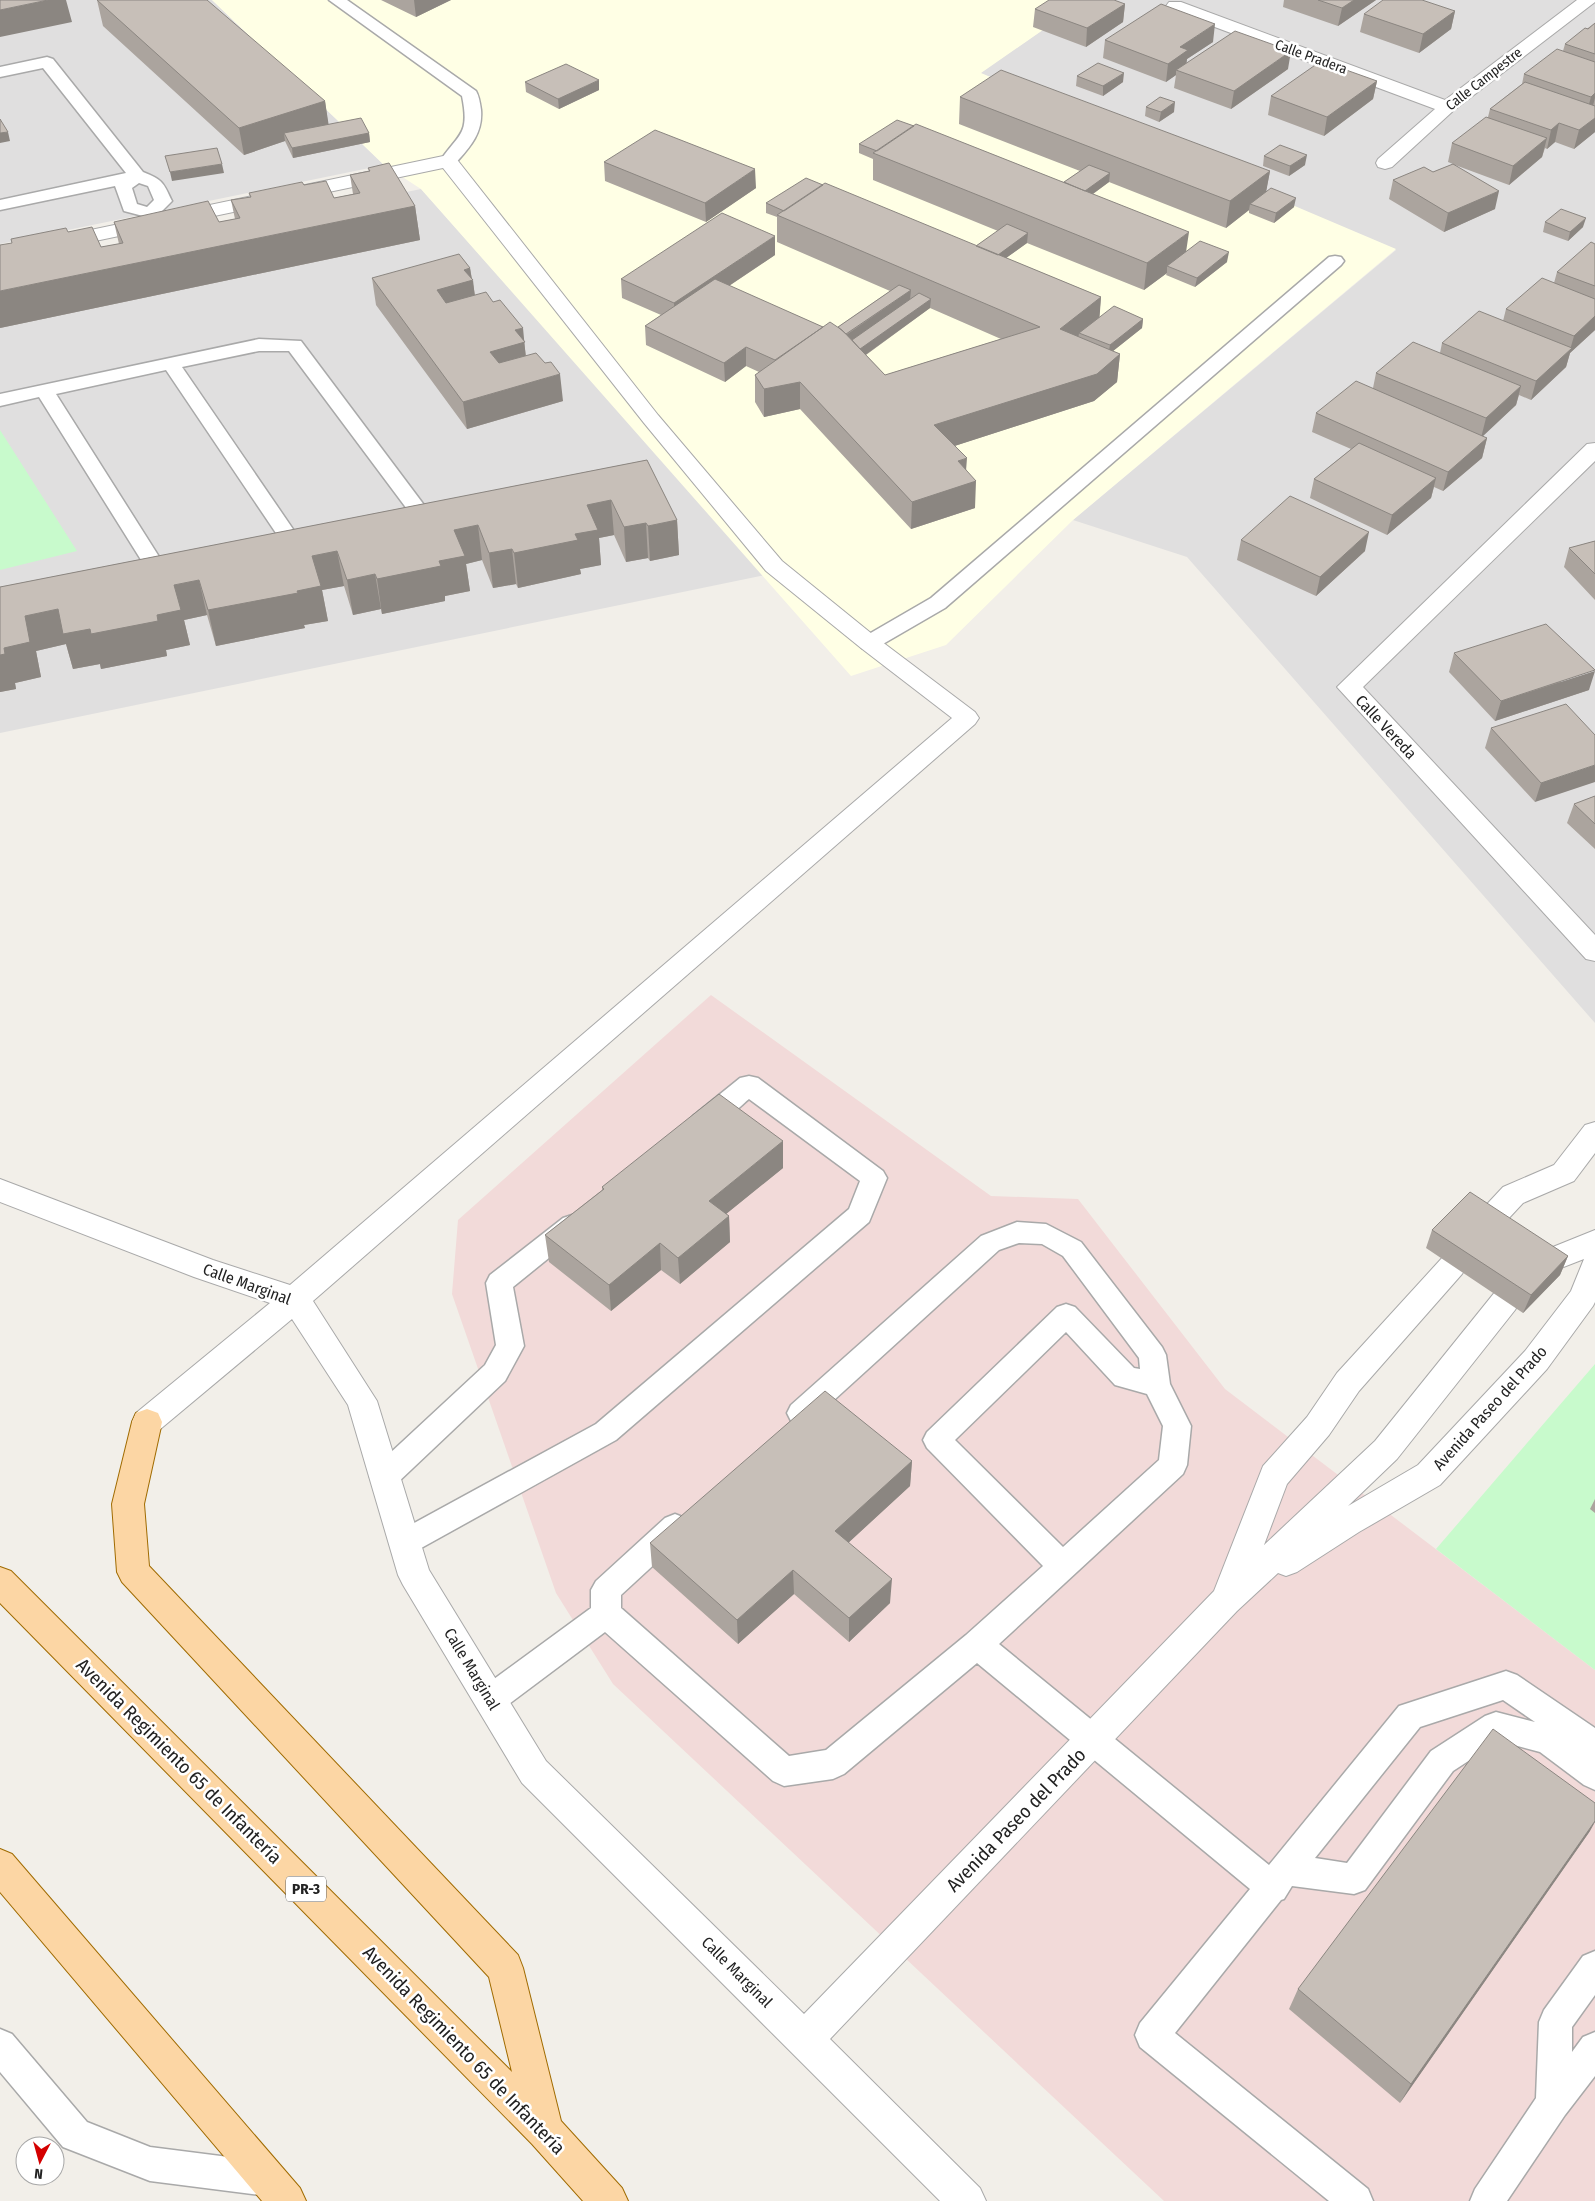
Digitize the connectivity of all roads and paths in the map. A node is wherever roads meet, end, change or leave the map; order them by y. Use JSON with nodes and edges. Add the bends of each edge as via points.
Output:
{"nodes":[{"id":1,"x":337,"y":0,"type":"edge"},
{"id":2,"x":1588,"y":0,"type":"edge"},
{"id":3,"x":1175,"y":6,"type":"dead end"},
{"id":4,"x":0,"y":72,"type":"edge"},
{"id":5,"x":1447,"y":107,"type":"junction"},
{"id":6,"x":448,"y":161,"type":"junction"},
{"id":7,"x":1384,"y":163,"type":"dead end"},
{"id":8,"x":137,"y":176,"type":"junction"},
{"id":9,"x":0,"y":205,"type":"edge"},
{"id":10,"x":152,"y":218,"type":"junction"},
{"id":11,"x":0,"y":255,"type":"edge"},
{"id":12,"x":1335,"y":261,"type":"dead end"},
{"id":13,"x":171,"y":364,"type":"junction"},
{"id":14,"x":45,"y":391,"type":"junction"},
{"id":15,"x":0,"y":400,"type":"edge"},
{"id":16,"x":1595,"y":450,"type":"edge"},
{"id":17,"x":437,"y":505,"type":"edge"},
{"id":18,"x":286,"y":535,"type":"edge"},
{"id":19,"x":153,"y":563,"type":"edge"},
{"id":20,"x":869,"y":643,"type":"junction"},
{"id":21,"x":1595,"y":952,"type":"edge"},
{"id":22,"x":1595,"y":1132,"type":"edge"},
{"id":23,"x":687,"y":1135,"type":"edge"},
{"id":24,"x":0,"y":1190,"type":"edge"},
{"id":25,"x":593,"y":1209,"type":"edge"},
{"id":26,"x":1485,"y":1225,"type":"edge"},
{"id":27,"x":1595,"y":1242,"type":"edge"},
{"id":28,"x":1543,"y":1263,"type":"edge"},
{"id":29,"x":1452,"y":1266,"type":"edge"},
{"id":30,"x":1595,"y":1266,"type":"edge"},
{"id":31,"x":295,"y":1299,"type":"junction"},
{"id":32,"x":1505,"y":1301,"type":"edge"},
{"id":33,"x":1156,"y":1385,"type":"junction"},
{"id":34,"x":147,"y":1422,"type":"joint"},
{"id":35,"x":783,"y":1430,"type":"edge"},
{"id":36,"x":384,"y":1477,"type":"junction"},
{"id":37,"x":694,"y":1510,"type":"edge"},
{"id":38,"x":404,"y":1543,"type":"junction"},
{"id":39,"x":1063,"y":1566,"type":"junction"},
{"id":40,"x":0,"y":1581,"type":"edge"},
{"id":41,"x":1226,"y":1601,"type":"junction"},
{"id":42,"x":606,"y":1614,"type":"junction"},
{"id":43,"x":977,"y":1645,"type":"junction"},
{"id":44,"x":490,"y":1700,"type":"junction"},
{"id":45,"x":1092,"y":1741,"type":"junction"},
{"id":46,"x":1595,"y":1746,"type":"edge"},
{"id":47,"x":1595,"y":1774,"type":"edge"},
{"id":48,"x":0,"y":1866,"type":"edge"},
{"id":49,"x":1280,"y":1879,"type":"junction"},
{"id":50,"x":1595,"y":1967,"type":"edge"},
{"id":51,"x":805,"y":2039,"type":"junction"},
{"id":52,"x":0,"y":2046,"type":"edge"},
{"id":53,"x":1595,"y":2049,"type":"edge"},
{"id":54,"x":1553,"y":2103,"type":"junction"},
{"id":55,"x":545,"y":2130,"type":"junction"},
{"id":56,"x":277,"y":2190,"type":"edge"},
{"id":57,"x":609,"y":2201,"type":"edge"},
{"id":58,"x":967,"y":2201,"type":"edge"},
{"id":59,"x":1356,"y":2201,"type":"edge"},
{"id":60,"x":1487,"y":2201,"type":"edge"}],
"edges":[{"from":1,"to":6,"type":"lane","via":[[470,94],[474,113],[470,139]]},
{"from":2,"to":5,"type":"street","name":"Calle Campestre"},
{"from":3,"to":5,"type":"street","name":"Calle Pradera"},
{"from":4,"to":8,"type":"lane","via":[[47,62]]},
{"from":5,"to":7,"type":"street","name":"Calle Campestre"},
{"from":6,"to":10,"type":"street"},
{"from":6,"to":20,"type":"street","via":[[651,419],[774,566]]},
{"from":8,"to":9,"type":"lane"},
{"from":8,"to":10,"type":"lane","via":[[155,183],[163,201]]},
{"from":8,"to":10,"type":"lane","via":[[123,188],[130,207]]},
{"from":10,"to":11,"type":"street"},
{"from":12,"to":20,"type":"lane","via":[[938,603]]},
{"from":13,"to":14,"type":"lane"},
{"from":13,"to":17,"type":"lane","via":[[259,346],[294,345],[408,511]]},
{"from":13,"to":18,"type":"lane"},
{"from":14,"to":15,"type":"lane"},
{"from":14,"to":19,"type":"lane"},
{"from":16,"to":21,"type":"street","name":"Calle Vereda","via":[[1349,687]]},
{"from":20,"to":31,"type":"street","via":[[967,718]]},
{"from":22,"to":26,"type":"street","via":[[1564,1173],[1513,1195]]},
{"from":23,"to":38,"type":"lane","via":[[749,1085],[874,1178],[860,1215],[606,1432]]},
{"from":24,"to":31,"type":"street","name":"Calle Marginal","via":[[204,1269]]},
{"from":25,"to":36,"type":"lane","via":[[499,1283],[510,1346],[495,1373]]},
{"from":27,"to":28,"type":"street"},
{"from":29,"to":41,"type":"street","name":"Avenida Paseo del Prado","via":[[1348,1382],[1318,1426],[1274,1476]]},
{"from":30,"to":41,"type":"street","name":"Avenida Paseo del Prado","via":[[1583,1297],[1536,1360],[1429,1475],[1348,1522]]},
{"from":31,"to":34,"type":"street"},
{"from":31,"to":36,"type":"street","name":"Calle Marginal","via":[[362,1401]]},
{"from":32,"to":41,"type":"street","name":"Avenida Paseo del Prado","via":[[1386,1450]]},
{"from":33,"to":35,"type":"lane","via":[[1152,1354],[1072,1250],[1046,1234],[1016,1232],[990,1243]]},
{"from":33,"to":39,"type":"lane","via":[[1177,1426],[1173,1465]]},
{"from":33,"to":39,"type":"lane","via":[[1125,1377],[1066,1315],[937,1440]]},
{"from":34,"to":55,"type":"main road","via":[[128,1504],[132,1572],[505,1968]]},
{"from":36,"to":38,"type":"street","name":"Calle Marginal"},
{"from":37,"to":42,"type":"lane","via":[[606,1590]]},
{"from":38,"to":44,"type":"street","name":"Calle Marginal","via":[[414,1575]]},
{"from":39,"to":43,"type":"lane"},
{"from":40,"to":55,"type":"main road","name":"Avenida Regimiento 65 de Infantería","number":"PR-3"},
{"from":41,"to":45,"type":"street","name":"Avenida Paseo del Prado"},
{"from":42,"to":43,"type":"lane","via":[[784,1771],[833,1764]]},
{"from":42,"to":44,"type":"lane"},
{"from":43,"to":45,"type":"lane"},
{"from":44,"to":51,"type":"street","name":"Calle Marginal","via":[[534,1772]]},
{"from":45,"to":49,"type":"lane"},
{"from":45,"to":51,"type":"street","name":"Avenida Paseo del Prado"},
{"from":46,"to":49,"type":"lane","via":[[1506,1685],[1410,1716]]},
{"from":47,"to":49,"type":"lane","via":[[1548,1740],[1496,1726],[1442,1762],[1354,1879]]},
{"from":48,"to":56,"type":"main road"},
{"from":49,"to":59,"type":"lane","via":[[1152,2035]]},
{"from":50,"to":54,"type":"lane","via":[[1556,2022]]},
{"from":51,"to":58,"type":"street","name":"Calle Marginal"},
{"from":52,"to":56,"type":"lane","via":[[75,2135],[150,2164]]},
{"from":53,"to":54,"type":"lane"},
{"from":54,"to":60,"type":"lane"},
{"from":55,"to":57,"type":"main road","name":"Avenida Regimiento 65 de Infantería","number":"PR-3"}]}
